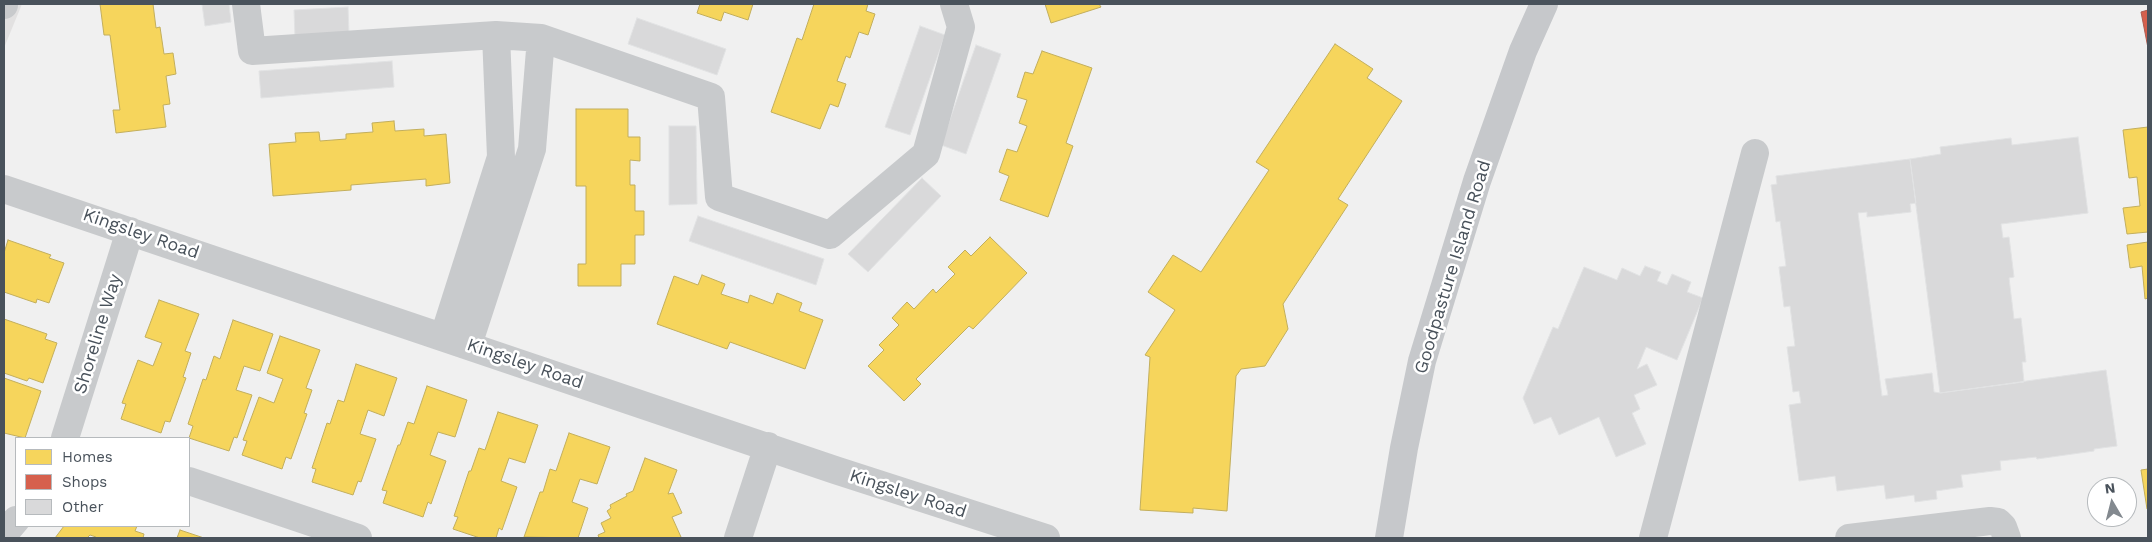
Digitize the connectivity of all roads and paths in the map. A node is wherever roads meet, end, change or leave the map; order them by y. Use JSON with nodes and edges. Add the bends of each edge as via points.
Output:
{"nodes":[{"id":1,"x":246,"y":4,"type":"edge"},
{"id":2,"x":954,"y":4,"type":"edge"},
{"id":3,"x":1544,"y":4,"type":"edge"},
{"id":4,"x":496,"y":35,"type":"junction"},
{"id":5,"x":541,"y":38,"type":"junction"},
{"id":6,"x":1756,"y":152,"type":"dead end"},
{"id":7,"x":4,"y":188,"type":"edge"},
{"id":8,"x":130,"y":231,"type":"junction"},
{"id":9,"x":456,"y":341,"type":"junction"},
{"id":10,"x":66,"y":437,"type":"edge"},
{"id":11,"x":768,"y":446,"type":"junction"},
{"id":12,"x":190,"y":481,"type":"edge"},
{"id":13,"x":15,"y":521,"type":"edge"},
{"id":14,"x":4,"y":534,"type":"edge"},
{"id":15,"x":358,"y":538,"type":"edge"},
{"id":16,"x":738,"y":538,"type":"edge"},
{"id":17,"x":1046,"y":538,"type":"edge"},
{"id":18,"x":1389,"y":538,"type":"edge"},
{"id":19,"x":1653,"y":538,"type":"edge"},
{"id":20,"x":1849,"y":538,"type":"edge"},
{"id":21,"x":2007,"y":538,"type":"edge"}],
"edges":[{"from":1,"to":4,"type":"street","via":[[252,51]]},
{"from":2,"to":5,"type":"street","via":[[961,27],[926,154],[830,235],[719,197],[711,97]]},
{"from":3,"to":18,"type":"main road","name":"Goodpasture Island Road","via":[[1523,51],[1477,181],[1422,361]]},
{"from":4,"to":5,"type":"street"},
{"from":4,"to":9,"type":"street","via":[[501,157]]},
{"from":5,"to":9,"type":"street","via":[[532,149]]},
{"from":6,"to":19,"type":"street"},
{"from":7,"to":8,"type":"street","name":"Kingsley Road"},
{"from":8,"to":9,"type":"street","name":"Kingsley Road"},
{"from":8,"to":10,"type":"street","name":"Shoreline Way"},
{"from":9,"to":11,"type":"street","name":"Kingsley Road"},
{"from":11,"to":16,"type":"street"},
{"from":11,"to":17,"type":"street","name":"Kingsley Road"},
{"from":12,"to":15,"type":"street"},
{"from":13,"to":14,"type":"street"},
{"from":20,"to":21,"type":"street","via":[[1990,520],[2003,527]]}]}
